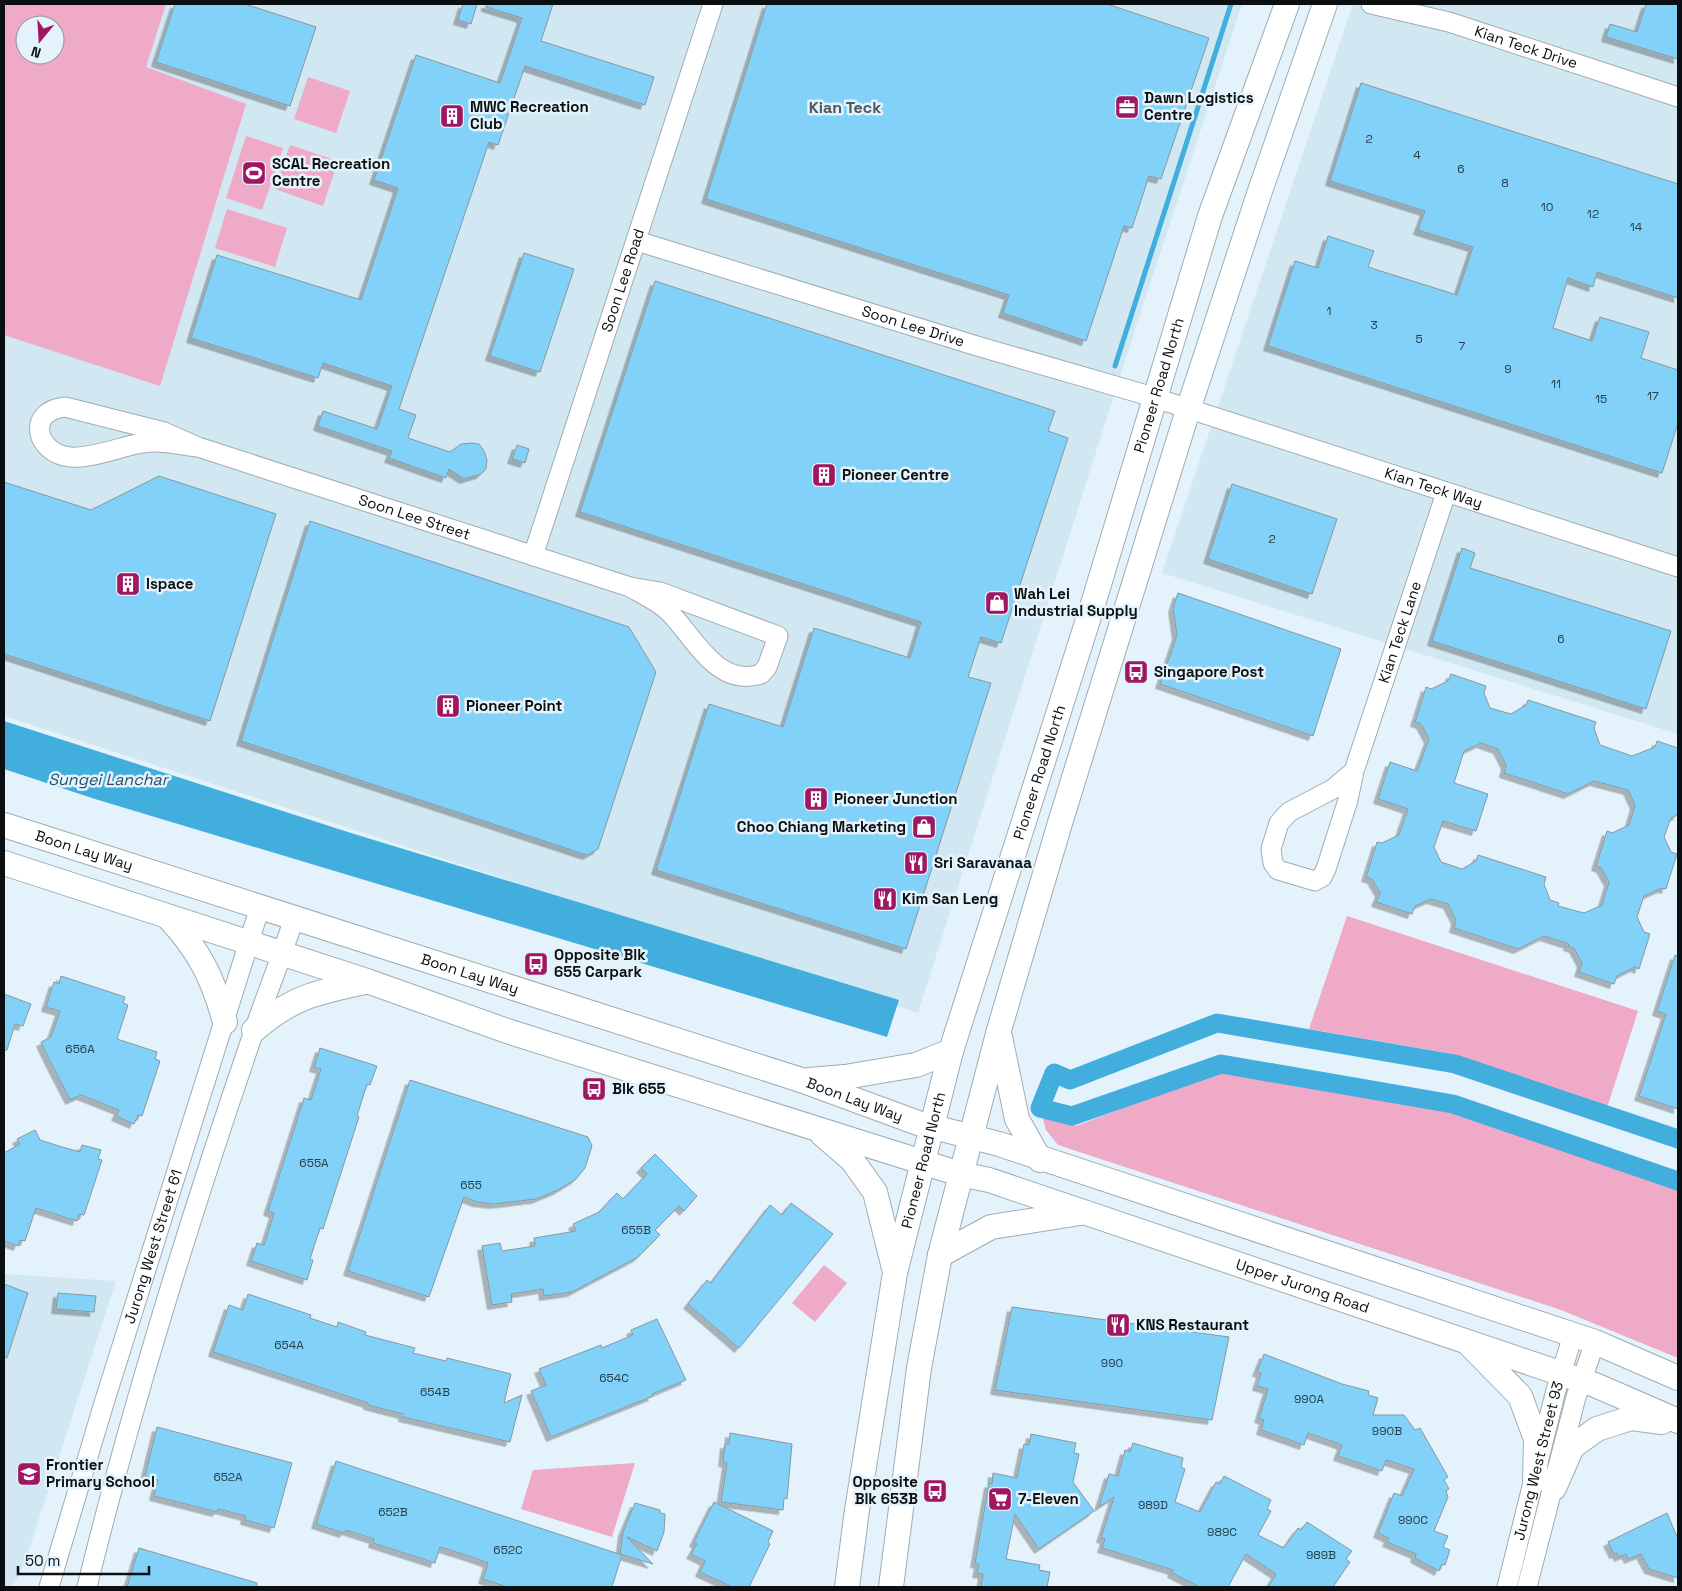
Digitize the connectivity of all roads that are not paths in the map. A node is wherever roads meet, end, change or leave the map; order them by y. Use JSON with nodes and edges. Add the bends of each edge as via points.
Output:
{"nodes":[{"id":1,"x":713,"y":4,"type":"edge"},
{"id":2,"x":1287,"y":4,"type":"edge"},
{"id":3,"x":1325,"y":4,"type":"edge"},
{"id":4,"x":1371,"y":4,"type":"edge"},
{"id":5,"x":1678,"y":97,"type":"edge"},
{"id":6,"x":637,"y":241,"type":"junction"},
{"id":7,"x":1154,"y":399,"type":"junction"},
{"id":8,"x":1188,"y":410,"type":"junction"},
{"id":9,"x":198,"y":448,"type":"junction"},
{"id":10,"x":1446,"y":493,"type":"junction"},
{"id":11,"x":534,"y":556,"type":"junction"},
{"id":12,"x":1678,"y":567,"type":"edge"},
{"id":13,"x":630,"y":588,"type":"junction"},
{"id":14,"x":1354,"y":771,"type":"junction"},
{"id":15,"x":4,"y":825,"type":"edge"},
{"id":16,"x":4,"y":863,"type":"edge"},
{"id":17,"x":260,"y":907,"type":"junction"},
{"id":18,"x":167,"y":916,"type":"junction"},
{"id":19,"x":294,"y":918,"type":"junction"},
{"id":20,"x":248,"y":943,"type":"junction"},
{"id":21,"x":282,"y":954,"type":"junction"},
{"id":22,"x":367,"y":981,"type":"junction"},
{"id":23,"x":225,"y":1022,"type":"junction"},
{"id":24,"x":254,"y":1030,"type":"junction"},
{"id":25,"x":999,"y":1030,"type":"junction"},
{"id":26,"x":951,"y":1051,"type":"junction"},
{"id":27,"x":801,"y":1080,"type":"junction"},
{"id":28,"x":933,"y":1127,"type":"junction"},
{"id":29,"x":816,"y":1129,"type":"junction"},
{"id":30,"x":970,"y":1136,"type":"junction"},
{"id":31,"x":1040,"y":1160,"type":"junction"},
{"id":32,"x":923,"y":1162,"type":"junction"},
{"id":33,"x":960,"y":1174,"type":"junction"},
{"id":34,"x":1081,"y":1212,"type":"junction"},
{"id":35,"x":940,"y":1255,"type":"junction"},
{"id":36,"x":895,"y":1273,"type":"junction"},
{"id":37,"x":1584,"y":1339,"type":"junction"},
{"id":38,"x":1465,"y":1340,"type":"junction"},
{"id":39,"x":1571,"y":1378,"type":"junction"},
{"id":40,"x":1678,"y":1378,"type":"edge"},
{"id":41,"x":1678,"y":1420,"type":"edge"},
{"id":42,"x":1678,"y":1424,"type":"edge"},
{"id":43,"x":1544,"y":1484,"type":"junction"},
{"id":44,"x":48,"y":1583,"type":"edge"},
{"id":45,"x":87,"y":1587,"type":"edge"},
{"id":46,"x":847,"y":1587,"type":"edge"},
{"id":47,"x":891,"y":1587,"type":"edge"},
{"id":48,"x":1507,"y":1587,"type":"edge"},
{"id":49,"x":1526,"y":1587,"type":"edge"}],
"edges":[{"from":1,"to":6,"type":"street","name":"Soon Lee Road"},
{"from":2,"to":7,"type":"main road","name":"Pioneer Road North","via":[[1210,216]]},
{"from":3,"to":8,"type":"main road"},
{"from":4,"to":5,"type":"street","name":"Kian Teck Drive","via":[[1449,22]]},
{"from":6,"to":7,"type":"street","name":"Soon Lee Drive"},
{"from":6,"to":11,"type":"street","name":"Soon Lee Road"},
{"from":7,"to":8,"type":"street","name":"Soon Lee Drive"},
{"from":7,"to":26,"type":"main road","name":"Pioneer Road North","via":[[1093,604]]},
{"from":8,"to":10,"type":"street","name":"Kian Teck Way"},
{"from":8,"to":25,"type":"main road"},
{"from":9,"to":9,"type":"street","name":"Soon Lee Street","via":[[162,442],[139,443],[72,458],[48,449],[39,436],[40,425],[52,408],[65,406],[164,432]]},
{"from":9,"to":11,"type":"street","name":"Soon Lee Street"},
{"from":10,"to":12,"type":"street","name":"Kian Teck Way"},
{"from":10,"to":14,"type":"street","name":"Kian Teck Lane"},
{"from":11,"to":13,"type":"street","name":"Soon Lee Street"},
{"from":13,"to":13,"type":"street","name":"Soon Lee Street","via":[[660,592],[778,636],[767,667],[761,674],[740,677],[721,668],[708,658],[666,609]]},
{"from":14,"to":14,"type":"street","name":"Kian Teck Lane","via":[[1348,800],[1322,877],[1315,881],[1278,870],[1273,863],[1271,849],[1279,823],[1289,812],[1333,789]]},
{"from":15,"to":17,"type":"main road","name":"Boon Lay Way"},
{"from":16,"to":18,"type":"main road"},
{"from":17,"to":19,"type":"main road","name":"Boon Lay Way"},
{"from":17,"to":20,"type":"street","name":"Jurong West Street 61"},
{"from":18,"to":20,"type":"main road"},
{"from":18,"to":23,"type":"main road","via":[[188,939],[206,968],[217,991]]},
{"from":19,"to":21,"type":"street","name":"Jurong West Street 61"},
{"from":19,"to":27,"type":"main road","name":"Boon Lay Way"},
{"from":20,"to":21,"type":"main road"},
{"from":20,"to":23,"type":"street","name":"Jurong West Street 61"},
{"from":21,"to":22,"type":"main road"},
{"from":21,"to":24,"type":"street","name":"Jurong West Street 61"},
{"from":22,"to":24,"type":"main road","via":[[314,992],[295,1000]]},
{"from":22,"to":29,"type":"main road","via":[[507,1031]]},
{"from":23,"to":44,"type":"street","name":"Jurong West Street 61"},
{"from":24,"to":45,"type":"street","name":"Jurong West Street 61","via":[[187,1236],[106,1510]]},
{"from":25,"to":30,"type":"main road"},
{"from":25,"to":31,"type":"main road","via":[[1017,1119]]},
{"from":26,"to":27,"type":"main road","via":[[916,1065],[845,1077]]},
{"from":26,"to":28,"type":"main road","name":"Pioneer Road North"},
{"from":27,"to":28,"type":"main road","name":"Boon Lay Way"},
{"from":28,"to":30,"type":"main road"},
{"from":28,"to":32,"type":"main road","name":"Pioneer Road North"},
{"from":29,"to":32,"type":"main road"},
{"from":29,"to":36,"type":"main road","via":[[852,1160],[875,1192]]},
{"from":30,"to":31,"type":"main road"},
{"from":30,"to":33,"type":"main road"},
{"from":31,"to":37,"type":"main road"},
{"from":32,"to":33,"type":"main road","name":"Upper Jurong Road"},
{"from":32,"to":36,"type":"main road","name":"Pioneer Road North"},
{"from":33,"to":34,"type":"main road","name":"Upper Jurong Road","via":[[989,1180]]},
{"from":33,"to":35,"type":"main road"},
{"from":34,"to":35,"type":"main road","via":[[991,1227]]},
{"from":34,"to":38,"type":"main road","name":"Upper Jurong Road"},
{"from":35,"to":47,"type":"main road","via":[[920,1368]]},
{"from":36,"to":46,"type":"main road","name":"Pioneer Road North"},
{"from":37,"to":39,"type":"street","name":"Jurong West Street 93"},
{"from":37,"to":40,"type":"main road"},
{"from":38,"to":39,"type":"main road","name":"Upper Jurong Road"},
{"from":38,"to":43,"type":"main road","via":[[1520,1396],[1536,1439]]},
{"from":39,"to":41,"type":"main road","name":"Upper Jurong Road"},
{"from":39,"to":43,"type":"street","name":"Jurong West Street 93"},
{"from":42,"to":43,"type":"main road","via":[[1631,1418],[1597,1429],[1572,1447]]},
{"from":43,"to":48,"type":"street","name":"Jurong West Street 93"},
{"from":43,"to":49,"type":"street","name":"Jurong West Street 93"}]}
